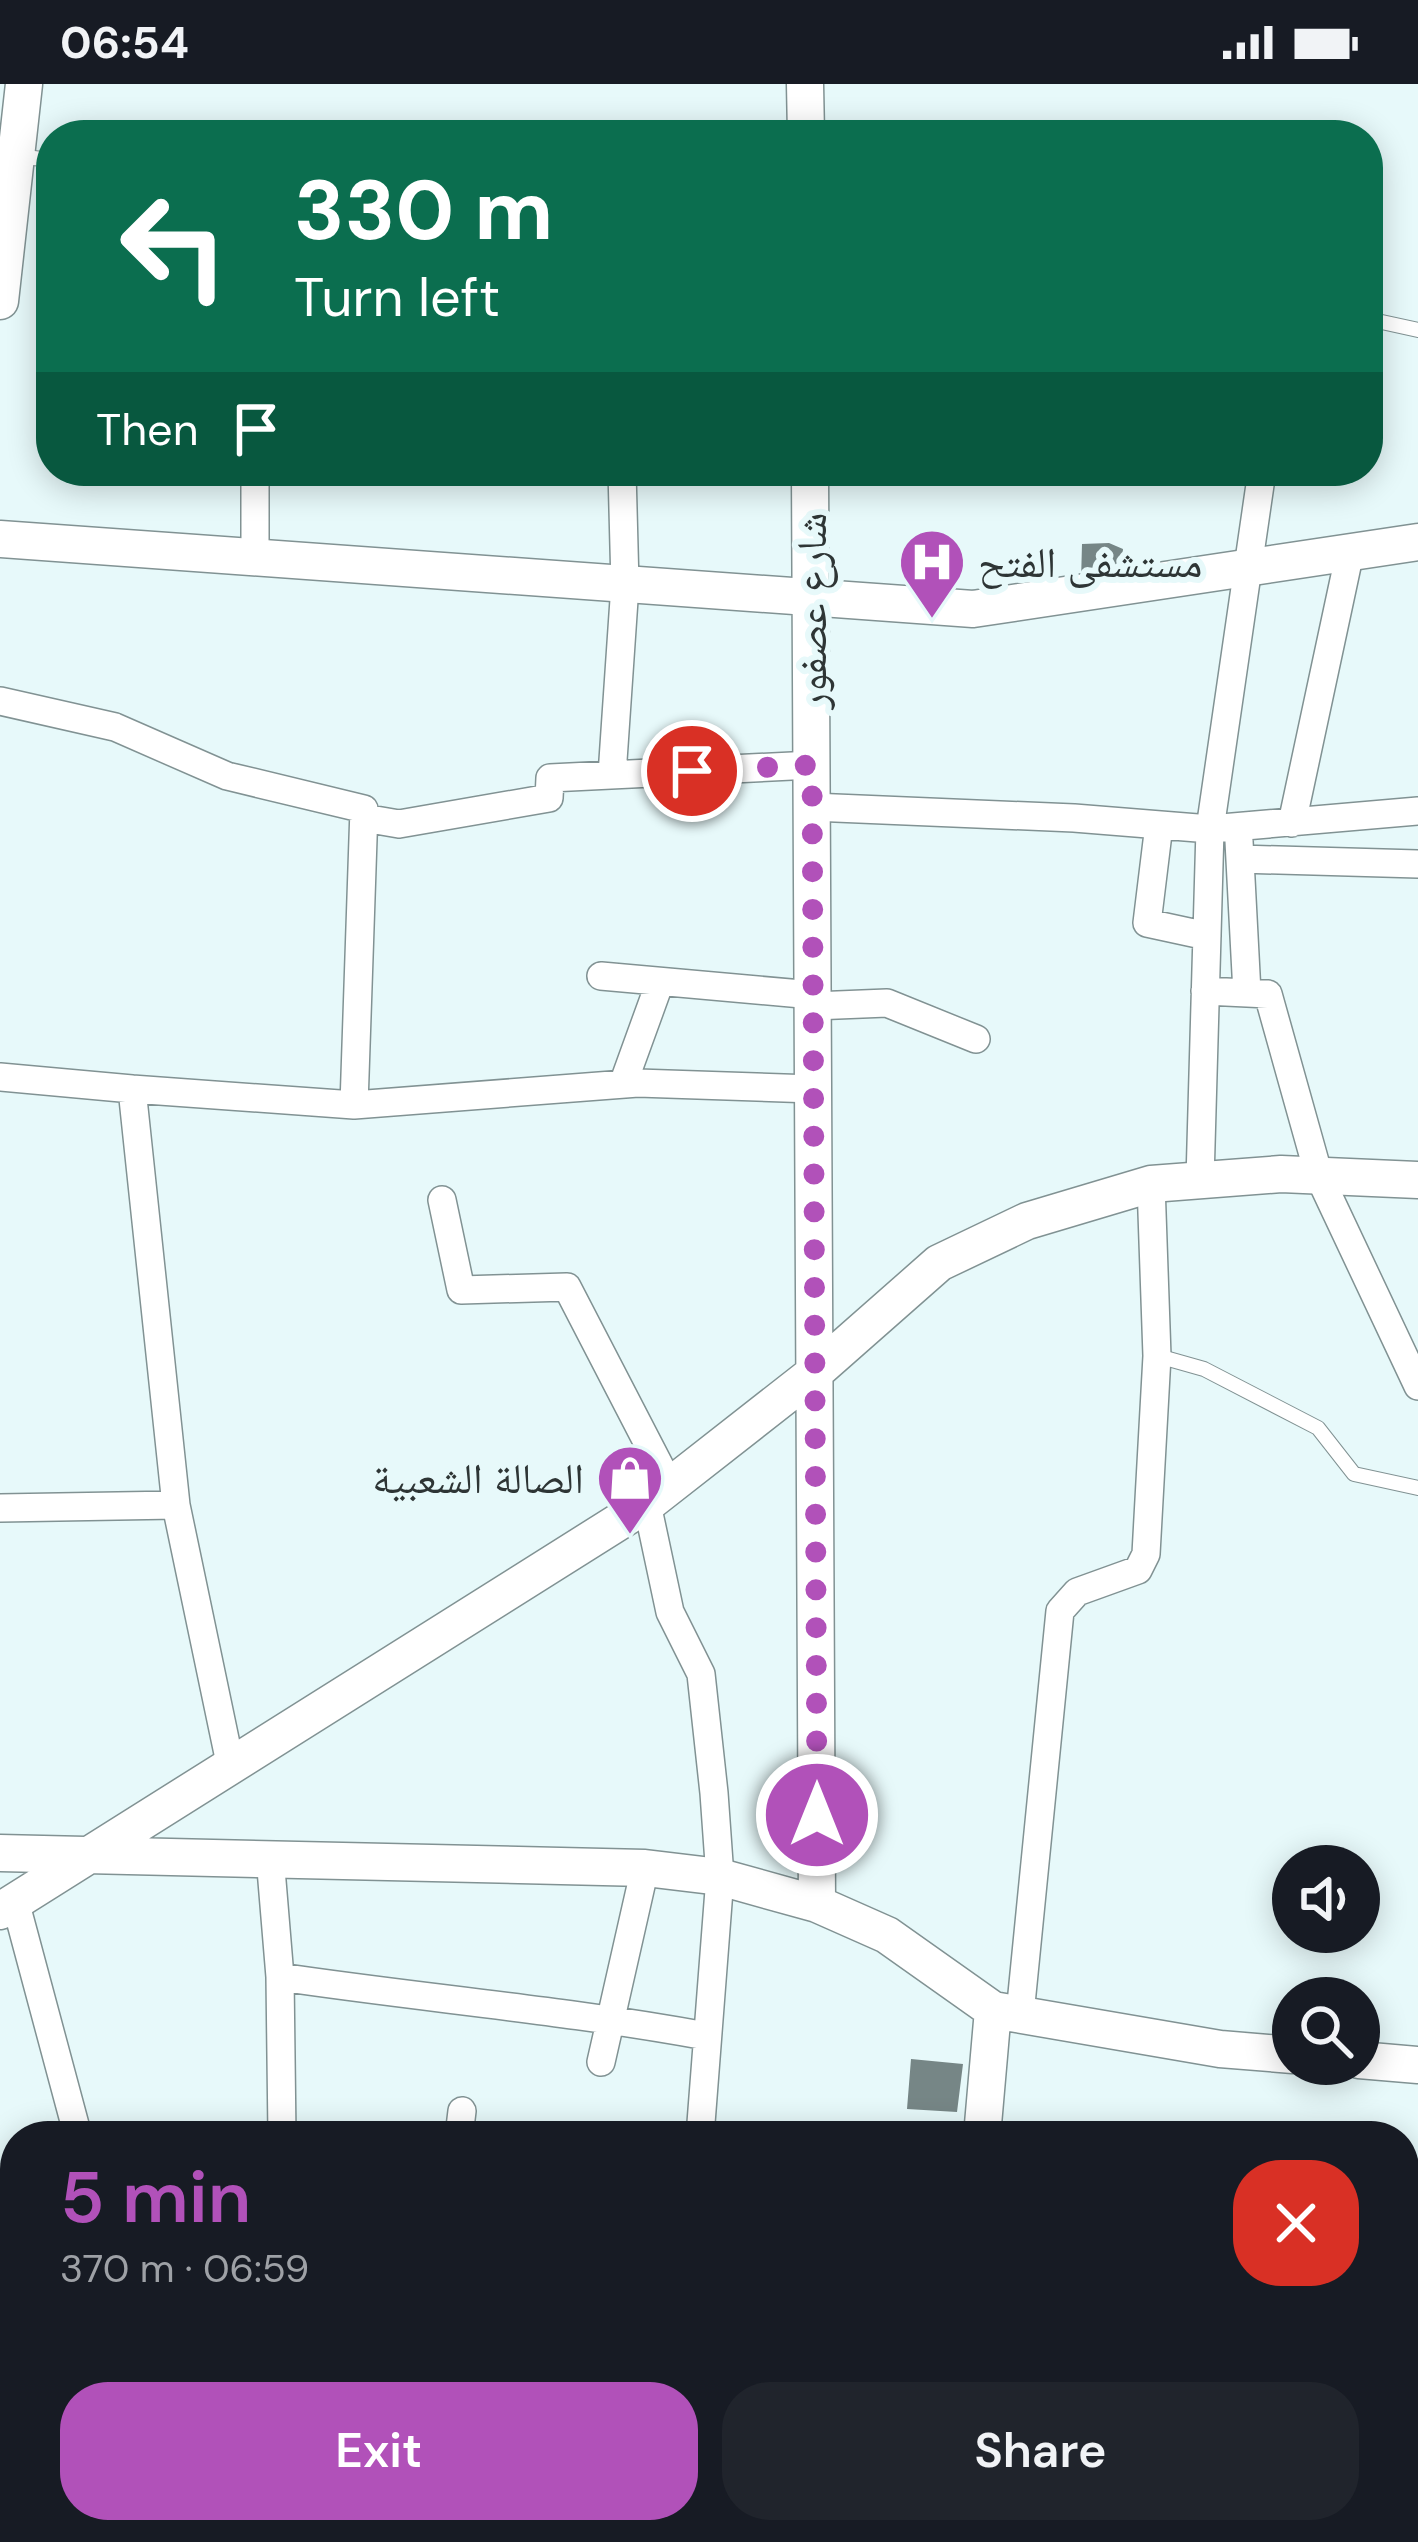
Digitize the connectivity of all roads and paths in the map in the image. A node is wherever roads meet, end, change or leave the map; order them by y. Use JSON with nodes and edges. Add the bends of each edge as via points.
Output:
{"nodes":[{"id":1,"x":24,"y":84,"type":"edge"},
{"id":2,"x":805,"y":84,"type":"edge"},
{"id":3,"x":806,"y":120,"type":"edge"},
{"id":4,"x":34,"y":158,"type":"edge"},
{"id":5,"x":0,"y":301,"type":"edge"},
{"id":6,"x":1383,"y":322,"type":"edge"},
{"id":7,"x":1418,"y":330,"type":"edge"},
{"id":8,"x":255,"y":486,"type":"edge"},
{"id":9,"x":622,"y":486,"type":"edge"},
{"id":10,"x":810,"y":486,"type":"edge"},
{"id":11,"x":1260,"y":486,"type":"edge"},
{"id":12,"x":0,"y":539,"type":"edge"},
{"id":13,"x":1418,"y":542,"type":"edge"},
{"id":14,"x":1350,"y":552,"type":"junction"},
{"id":15,"x":255,"y":558,"type":"junction"},
{"id":16,"x":1248,"y":569,"type":"junction"},
{"id":17,"x":625,"y":585,"type":"junction"},
{"id":18,"x":812,"y":598,"type":"junction"},
{"id":19,"x":0,"y":701,"type":"edge"},
{"id":20,"x":812,"y":765,"type":"junction"},
{"id":21,"x":611,"y":775,"type":"junction"},
{"id":22,"x":812,"y":807,"type":"junction"},
{"id":23,"x":1418,"y":811,"type":"edge"},
{"id":24,"x":364,"y":818,"type":"junction"},
{"id":25,"x":1292,"y":823,"type":"junction"},
{"id":26,"x":1159,"y":825,"type":"junction"},
{"id":27,"x":1224,"y":829,"type":"junction"},
{"id":28,"x":1240,"y":859,"type":"junction"},
{"id":29,"x":1418,"y":864,"type":"edge"},
{"id":30,"x":1207,"y":936,"type":"junction"},
{"id":31,"x":601,"y":976,"type":"dead end"},
{"id":32,"x":660,"y":982,"type":"junction"},
{"id":33,"x":1205,"y":991,"type":"junction"},
{"id":34,"x":1258,"y":993,"type":"junction"},
{"id":35,"x":813,"y":1001,"type":"junction"},
{"id":36,"x":976,"y":1040,"type":"dead end"},
{"id":37,"x":0,"y":1077,"type":"edge"},
{"id":38,"x":623,"y":1084,"type":"junction"},
{"id":39,"x":132,"y":1089,"type":"junction"},
{"id":40,"x":813,"y":1089,"type":"junction"},
{"id":41,"x":354,"y":1105,"type":"junction"},
{"id":42,"x":1318,"y":1176,"type":"junction"},
{"id":43,"x":1200,"y":1180,"type":"junction"},
{"id":44,"x":1418,"y":1180,"type":"edge"},
{"id":45,"x":1151,"y":1184,"type":"junction"},
{"id":46,"x":442,"y":1200,"type":"dead end"},
{"id":47,"x":1157,"y":1356,"type":"junction"},
{"id":48,"x":813,"y":1374,"type":"junction"},
{"id":49,"x":1418,"y":1386,"type":"edge"},
{"id":50,"x":1418,"y":1488,"type":"edge"},
{"id":51,"x":658,"y":1495,"type":"junction"},
{"id":52,"x":176,"y":1505,"type":"junction"},
{"id":53,"x":0,"y":1508,"type":"edge"},
{"id":54,"x":230,"y":1763,"type":"junction"},
{"id":55,"x":0,"y":1853,"type":"edge"},
{"id":56,"x":86,"y":1855,"type":"junction"},
{"id":57,"x":270,"y":1857,"type":"junction"},
{"id":58,"x":645,"y":1868,"type":"junction"},
{"id":59,"x":719,"y":1877,"type":"junction"},
{"id":60,"x":817,"y":1904,"type":"junction"},
{"id":61,"x":8,"y":1906,"type":"edge"},
{"id":62,"x":280,"y":1977,"type":"junction"},
{"id":63,"x":1006,"y":2012,"type":"junction"},
{"id":64,"x":614,"y":2019,"type":"junction"},
{"id":65,"x":706,"y":2036,"type":"junction"},
{"id":66,"x":1272,"y":2053,"type":"edge"},
{"id":67,"x":601,"y":2062,"type":"dead end"},
{"id":68,"x":1380,"y":2062,"type":"edge"},
{"id":69,"x":1418,"y":2065,"type":"edge"},
{"id":70,"x":73,"y":2121,"type":"edge"},
{"id":71,"x":282,"y":2121,"type":"edge"},
{"id":72,"x":701,"y":2121,"type":"edge"},
{"id":73,"x":985,"y":2121,"type":"edge"}],
"edges":[{"from":1,"to":4,"type":"main road"},
{"from":2,"to":3,"type":"main road"},
{"from":4,"to":5,"type":"main road"},
{"from":6,"to":7,"type":"lane"},
{"from":8,"to":15,"type":"street"},
{"from":9,"to":17,"type":"street"},
{"from":10,"to":18,"type":"main road","name":"شارع عصفور"},
{"from":11,"to":16,"type":"street"},
{"from":12,"to":15,"type":"main road"},
{"from":13,"to":14,"type":"main road"},
{"from":14,"to":16,"type":"main road"},
{"from":14,"to":25,"type":"street"},
{"from":15,"to":17,"type":"main road"},
{"from":16,"to":18,"type":"main road","via":[[973,609]]},
{"from":16,"to":27,"type":"street"},
{"from":17,"to":18,"type":"main road"},
{"from":17,"to":21,"type":"street"},
{"from":18,"to":20,"type":"main road","name":"شارع عصفور"},
{"from":19,"to":24,"type":"street","via":[[115,727],[227,776],[364,809]]},
{"from":20,"to":21,"type":"street"},
{"from":20,"to":22,"type":"main road","name":"شارع عصفور"},
{"from":21,"to":24,"type":"street","via":[[550,778],[549,798],[400,824]]},
{"from":22,"to":26,"type":"street"},
{"from":22,"to":35,"type":"main road","name":"شارع عصفور"},
{"from":23,"to":25,"type":"street"},
{"from":24,"to":41,"type":"street"},
{"from":25,"to":27,"type":"street"},
{"from":26,"to":27,"type":"street"},
{"from":26,"to":30,"type":"street","via":[[1147,923]]},
{"from":27,"to":28,"type":"street"},
{"from":27,"to":30,"type":"street"},
{"from":28,"to":29,"type":"street"},
{"from":28,"to":34,"type":"street"},
{"from":30,"to":33,"type":"street"},
{"from":31,"to":32,"type":"street"},
{"from":32,"to":35,"type":"street"},
{"from":32,"to":38,"type":"street"},
{"from":33,"to":34,"type":"street"},
{"from":33,"to":43,"type":"street"},
{"from":34,"to":42,"type":"street"},
{"from":35,"to":36,"type":"street","via":[[887,1003]]},
{"from":35,"to":40,"type":"main road","name":"شارع عصفور"},
{"from":37,"to":39,"type":"street"},
{"from":38,"to":40,"type":"street"},
{"from":38,"to":41,"type":"street"},
{"from":39,"to":41,"type":"street"},
{"from":39,"to":52,"type":"street"},
{"from":40,"to":48,"type":"main road","name":"شارع عصفور"},
{"from":42,"to":43,"type":"main road"},
{"from":42,"to":44,"type":"main road"},
{"from":42,"to":49,"type":"street"},
{"from":43,"to":45,"type":"main road"},
{"from":45,"to":47,"type":"street"},
{"from":45,"to":48,"type":"main road","via":[[1027,1222],[939,1263]]},
{"from":46,"to":51,"type":"street","via":[[461,1290],[567,1286]]},
{"from":47,"to":50,"type":"lane","via":[[1204,1369],[1318,1428],[1354,1474]]},
{"from":47,"to":63,"type":"street","via":[[1146,1554],[1138,1570],[1077,1592],[1060,1611]]},
{"from":48,"to":51,"type":"main road"},
{"from":48,"to":60,"type":"main road","name":"شارع عصفور"},
{"from":51,"to":54,"type":"main road"},
{"from":51,"to":59,"type":"street","via":[[670,1612],[701,1674]]},
{"from":52,"to":53,"type":"street"},
{"from":52,"to":54,"type":"street"},
{"from":54,"to":56,"type":"main road"},
{"from":55,"to":56,"type":"main road"},
{"from":56,"to":57,"type":"main road"},
{"from":56,"to":61,"type":"main road"},
{"from":57,"to":58,"type":"main road"},
{"from":57,"to":62,"type":"street"},
{"from":58,"to":59,"type":"main road"},
{"from":58,"to":64,"type":"street"},
{"from":59,"to":60,"type":"main road"},
{"from":59,"to":65,"type":"street"},
{"from":60,"to":63,"type":"main road","via":[[887,1935]]},
{"from":61,"to":70,"type":"street"},
{"from":62,"to":64,"type":"street"},
{"from":62,"to":71,"type":"street"},
{"from":63,"to":66,"type":"main road"},
{"from":63,"to":73,"type":"main road"},
{"from":64,"to":65,"type":"street"},
{"from":64,"to":67,"type":"street"},
{"from":65,"to":72,"type":"street"},
{"from":68,"to":69,"type":"main road"}]}
